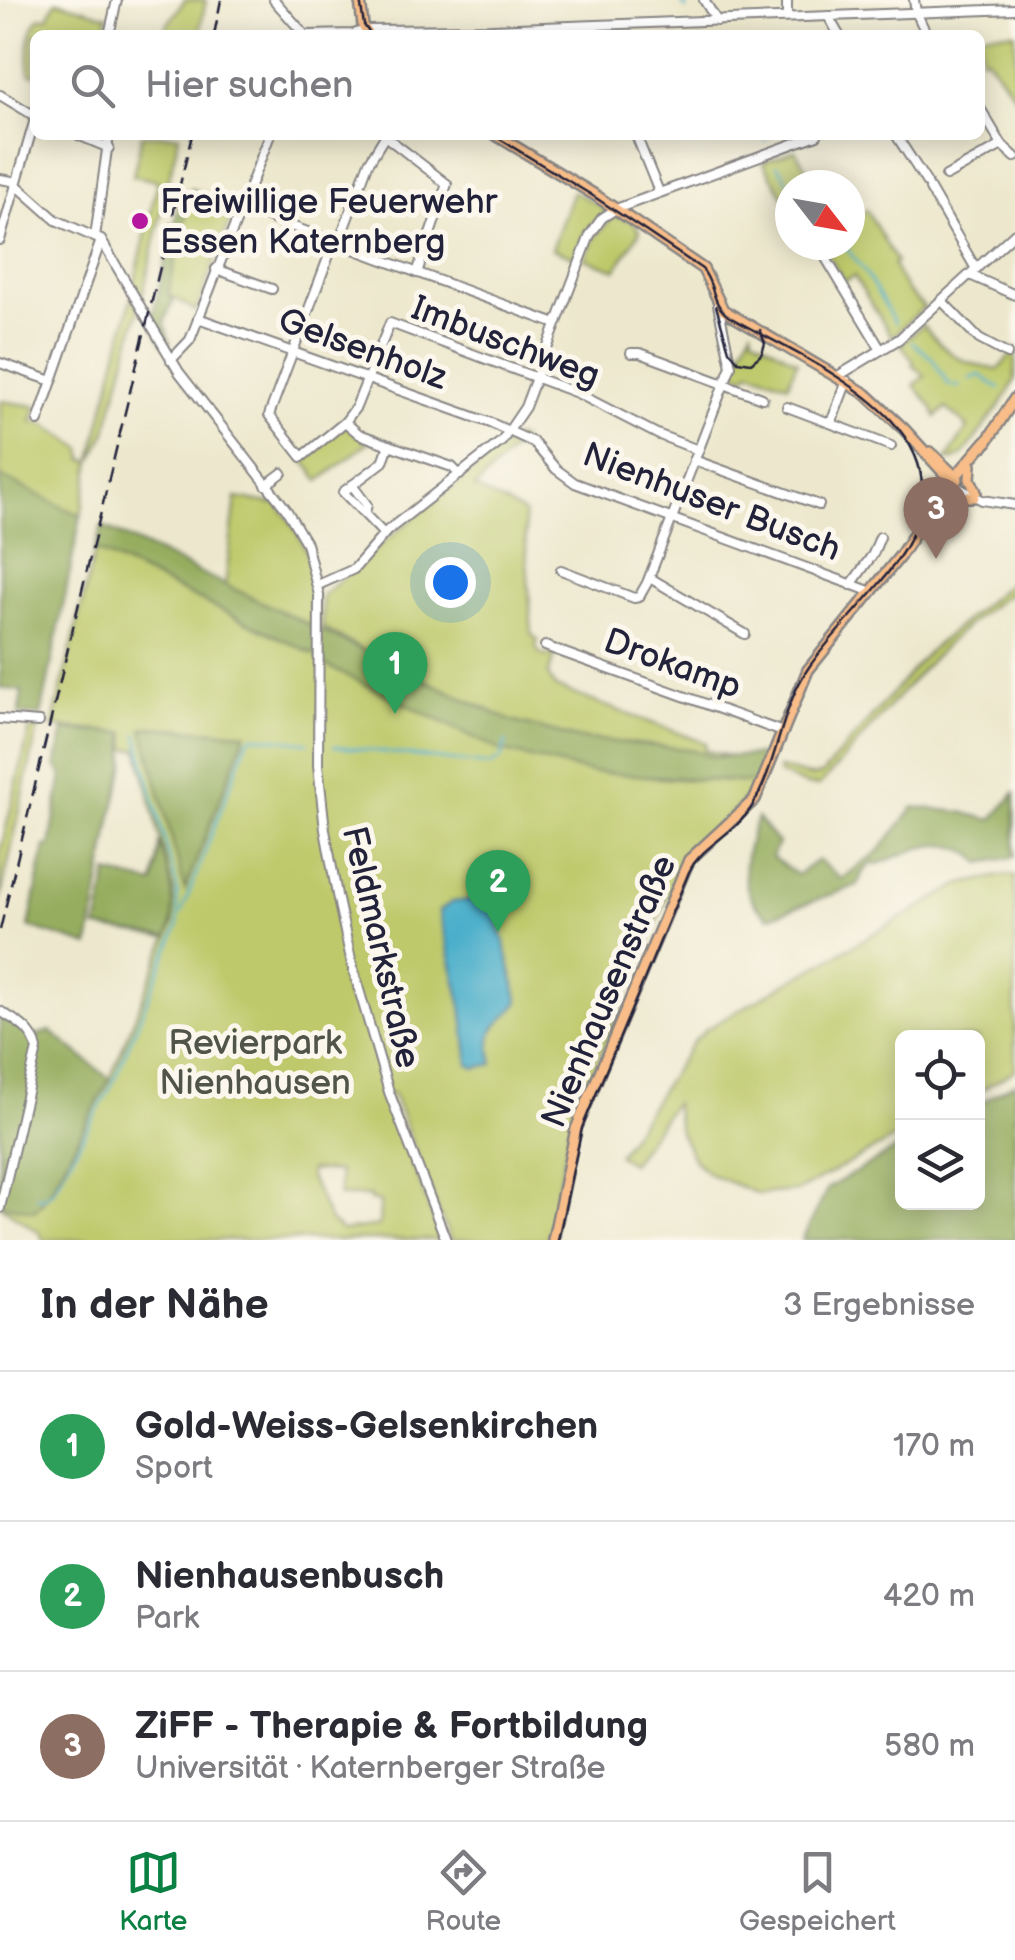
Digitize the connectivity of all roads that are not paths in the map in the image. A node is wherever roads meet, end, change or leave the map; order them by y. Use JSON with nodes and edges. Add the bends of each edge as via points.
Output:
{"nodes":[{"id":1,"x":117,"y":0,"type":"edge"},
{"id":2,"x":274,"y":0,"type":"edge"},
{"id":3,"x":360,"y":0,"type":"edge"},
{"id":4,"x":704,"y":0,"type":"edge"},
{"id":5,"x":786,"y":0,"type":"edge"},
{"id":6,"x":847,"y":0,"type":"edge"},
{"id":7,"x":914,"y":0,"type":"edge"},
{"id":8,"x":1015,"y":9,"type":"edge"},
{"id":9,"x":916,"y":12,"type":"junction"},
{"id":10,"x":848,"y":15,"type":"junction"},
{"id":11,"x":828,"y":16,"type":"junction"},
{"id":12,"x":787,"y":17,"type":"junction"},
{"id":13,"x":717,"y":22,"type":"junction"},
{"id":14,"x":110,"y":30,"type":"edge"},
{"id":15,"x":301,"y":30,"type":"edge"},
{"id":16,"x":366,"y":30,"type":"edge"},
{"id":17,"x":558,"y":30,"type":"edge"},
{"id":18,"x":836,"y":30,"type":"edge"},
{"id":19,"x":925,"y":30,"type":"edge"},
{"id":20,"x":0,"y":95,"type":"edge"},
{"id":21,"x":30,"y":115,"type":"edge"},
{"id":22,"x":985,"y":116,"type":"edge"},
{"id":23,"x":30,"y":138,"type":"edge"},
{"id":24,"x":90,"y":140,"type":"edge"},
{"id":25,"x":109,"y":140,"type":"edge"},
{"id":26,"x":268,"y":140,"type":"edge"},
{"id":27,"x":383,"y":140,"type":"edge"},
{"id":28,"x":390,"y":140,"type":"edge"},
{"id":29,"x":504,"y":140,"type":"edge"},
{"id":30,"x":638,"y":140,"type":"edge"},
{"id":31,"x":803,"y":140,"type":"edge"},
{"id":32,"x":899,"y":140,"type":"edge"},
{"id":33,"x":1002,"y":144,"type":"junction"},
{"id":34,"x":109,"y":148,"type":"junction"},
{"id":35,"x":1015,"y":157,"type":"edge"},
{"id":36,"x":946,"y":176,"type":"dead end"},
{"id":37,"x":18,"y":186,"type":"junction"},
{"id":38,"x":659,"y":192,"type":"junction"},
{"id":39,"x":240,"y":207,"type":"junction"},
{"id":40,"x":616,"y":209,"type":"junction"},
{"id":41,"x":1015,"y":233,"type":"edge"},
{"id":42,"x":98,"y":238,"type":"junction"},
{"id":43,"x":0,"y":240,"type":"edge"},
{"id":44,"x":336,"y":243,"type":"junction"},
{"id":45,"x":827,"y":260,"type":"edge"},
{"id":46,"x":216,"y":269,"type":"junction"},
{"id":47,"x":973,"y":272,"type":"junction"},
{"id":48,"x":417,"y":273,"type":"junction"},
{"id":49,"x":272,"y":289,"type":"dead end"},
{"id":50,"x":1015,"y":295,"type":"edge"},
{"id":51,"x":942,"y":300,"type":"junction"},
{"id":52,"x":718,"y":305,"type":"junction"},
{"id":53,"x":198,"y":318,"type":"junction"},
{"id":54,"x":556,"y":324,"type":"junction"},
{"id":55,"x":882,"y":350,"type":"junction"},
{"id":56,"x":294,"y":352,"type":"junction"},
{"id":57,"x":631,"y":352,"type":"dead end"},
{"id":58,"x":1007,"y":354,"type":"dead end"},
{"id":59,"x":171,"y":360,"type":"junction"},
{"id":60,"x":0,"y":363,"type":"edge"},
{"id":61,"x":536,"y":379,"type":"junction"},
{"id":62,"x":842,"y":379,"type":"junction"},
{"id":63,"x":369,"y":380,"type":"junction"},
{"id":64,"x":52,"y":381,"type":"junction"},
{"id":65,"x":724,"y":384,"type":"junction"},
{"id":66,"x":762,"y":398,"type":"tunnel mouth"},
{"id":67,"x":1015,"y":398,"type":"edge"},
{"id":68,"x":787,"y":406,"type":"tunnel mouth"},
{"id":69,"x":38,"y":422,"type":"dead end"},
{"id":70,"x":345,"y":422,"type":"junction"},
{"id":71,"x":831,"y":422,"type":"junction"},
{"id":72,"x":509,"y":431,"type":"junction"},
{"id":73,"x":389,"y":445,"type":"junction"},
{"id":74,"x":890,"y":446,"type":"dead end"},
{"id":75,"x":698,"y":450,"type":"junction"},
{"id":76,"x":694,"y":460,"type":"junction"},
{"id":77,"x":970,"y":462,"type":"junction"},
{"id":78,"x":940,"y":466,"type":"junction"},
{"id":79,"x":282,"y":472,"type":"dead end"},
{"id":80,"x":460,"y":475,"type":"junction"},
{"id":81,"x":955,"y":481,"type":"junction"},
{"id":82,"x":266,"y":485,"type":"junction"},
{"id":83,"x":975,"y":494,"type":"junction"},
{"id":84,"x":938,"y":497,"type":"junction"},
{"id":85,"x":1012,"y":504,"type":"edge"},
{"id":86,"x":819,"y":506,"type":"dead end"},
{"id":87,"x":934,"y":513,"type":"junction"},
{"id":88,"x":670,"y":518,"type":"junction"},
{"id":89,"x":918,"y":530,"type":"junction"},
{"id":90,"x":384,"y":534,"type":"junction"},
{"id":91,"x":880,"y":537,"type":"dead end"},
{"id":92,"x":560,"y":570,"type":"dead end"},
{"id":93,"x":650,"y":578,"type":"junction"},
{"id":94,"x":851,"y":584,"type":"junction"},
{"id":95,"x":318,"y":585,"type":"junction"},
{"id":96,"x":872,"y":592,"type":"junction"},
{"id":97,"x":745,"y":634,"type":"dead end"},
{"id":98,"x":545,"y":646,"type":"dead end"},
{"id":99,"x":0,"y":719,"type":"edge"},
{"id":100,"x":39,"y":722,"type":"dead end"},
{"id":101,"x":783,"y":732,"type":"junction"},
{"id":102,"x":0,"y":1011,"type":"edge"},
{"id":103,"x":0,"y":1208,"type":"edge"},
{"id":104,"x":446,"y":1240,"type":"edge"},
{"id":105,"x":553,"y":1240,"type":"edge"}],
"edges":[{"from":1,"to":14,"type":"street"},
{"from":2,"to":15,"type":"street"},
{"from":3,"to":16,"type":"main road"},
{"from":4,"to":13,"type":"street"},
{"from":5,"to":12,"type":"street"},
{"from":6,"to":10,"type":"street"},
{"from":7,"to":9,"type":"street"},
{"from":8,"to":9,"type":"street"},
{"from":9,"to":10,"type":"street"},
{"from":9,"to":19,"type":"street"},
{"from":10,"to":11,"type":"street"},
{"from":11,"to":12,"type":"street"},
{"from":11,"to":18,"type":"street"},
{"from":12,"to":13,"type":"street"},
{"from":13,"to":17,"type":"street"},
{"from":20,"to":21,"type":"street"},
{"from":22,"to":33,"type":"street"},
{"from":23,"to":37,"type":"street"},
{"from":24,"to":34,"type":"street"},
{"from":25,"to":34,"type":"street"},
{"from":26,"to":39,"type":"street"},
{"from":27,"to":44,"type":"street"},
{"from":28,"to":48,"type":"street","via":[[447,184]]},
{"from":29,"to":40,"type":"main road"},
{"from":30,"to":38,"type":"street"},
{"from":31,"to":38,"type":"street"},
{"from":32,"to":47,"type":"street"},
{"from":33,"to":35,"type":"street"},
{"from":33,"to":36,"type":"street"},
{"from":34,"to":42,"type":"street"},
{"from":37,"to":42,"type":"street","via":[[50,216]]},
{"from":37,"to":43,"type":"street"},
{"from":38,"to":40,"type":"street"},
{"from":39,"to":44,"type":"street"},
{"from":39,"to":46,"type":"street"},
{"from":40,"to":52,"type":"main road","via":[[706,271]]},
{"from":40,"to":54,"type":"street","via":[[590,235]]},
{"from":41,"to":47,"type":"street"},
{"from":42,"to":59,"type":"street","name":"Feldmarkstraße"},
{"from":42,"to":64,"type":"street"},
{"from":44,"to":48,"type":"street"},
{"from":44,"to":56,"type":"street"},
{"from":45,"to":55,"type":"street"},
{"from":46,"to":49,"type":"street"},
{"from":46,"to":53,"type":"street"},
{"from":47,"to":50,"type":"street"},
{"from":47,"to":51,"type":"street"},
{"from":48,"to":54,"type":"street"},
{"from":51,"to":55,"type":"street"},
{"from":51,"to":58,"type":"street","via":[[979,339]]},
{"from":52,"to":62,"type":"main road"},
{"from":52,"to":65,"type":"street","via":[[732,364]]},
{"from":53,"to":56,"type":"street","name":"Gelsenholz"},
{"from":53,"to":59,"type":"street","via":[[187,346]]},
{"from":54,"to":61,"type":"street"},
{"from":55,"to":62,"type":"street"},
{"from":56,"to":63,"type":"street","name":"Gelsenholz"},
{"from":56,"to":70,"type":"street","name":"Imbuschweg","via":[[270,415],[302,457]]},
{"from":57,"to":65,"type":"street"},
{"from":59,"to":82,"type":"street","name":"Feldmarkstraße"},
{"from":60,"to":64,"type":"street"},
{"from":61,"to":63,"type":"street","name":"Imbuschweg","via":[[390,322]]},
{"from":61,"to":72,"type":"street"},
{"from":61,"to":75,"type":"street","name":"Imbuschweg"},
{"from":62,"to":71,"type":"street"},
{"from":62,"to":78,"type":"main road"},
{"from":63,"to":70,"type":"street","name":"Imbuschweg"},
{"from":63,"to":72,"type":"street","name":"Gelsenholz"},
{"from":64,"to":69,"type":"street"},
{"from":65,"to":66,"type":"street"},
{"from":65,"to":75,"type":"street"},
{"from":67,"to":77,"type":"main road"},
{"from":68,"to":71,"type":"street"},
{"from":70,"to":73,"type":"street"},
{"from":71,"to":74,"type":"street"},
{"from":72,"to":80,"type":"street"},
{"from":72,"to":88,"type":"street","name":"Nienhuser Busch","via":[[533,442],[576,483]]},
{"from":73,"to":80,"type":"street"},
{"from":73,"to":90,"type":"street","via":[[383,462],[344,492]]},
{"from":75,"to":76,"type":"street"},
{"from":76,"to":86,"type":"street"},
{"from":76,"to":88,"type":"street"},
{"from":77,"to":78,"type":"main road"},
{"from":77,"to":81,"type":"main road"},
{"from":77,"to":83,"type":"main road"},
{"from":78,"to":81,"type":"main road"},
{"from":78,"to":84,"type":"main road"},
{"from":79,"to":82,"type":"street"},
{"from":80,"to":90,"type":"street"},
{"from":81,"to":83,"type":"street"},
{"from":81,"to":84,"type":"main road"},
{"from":81,"to":87,"type":"main road"},
{"from":82,"to":95,"type":"street","name":"Feldmarkstraße","via":[[300,530]]},
{"from":83,"to":85,"type":"street"},
{"from":83,"to":87,"type":"main road"},
{"from":84,"to":89,"type":"main road"},
{"from":87,"to":89,"type":"main road"},
{"from":88,"to":93,"type":"street"},
{"from":88,"to":94,"type":"street","name":"Nienhuser Busch"},
{"from":89,"to":96,"type":"main road"},
{"from":90,"to":95,"type":"street","via":[[354,569]]},
{"from":91,"to":94,"type":"street","name":"Nienhuser Busch"},
{"from":92,"to":93,"type":"street","via":[[637,598]]},
{"from":93,"to":97,"type":"street"},
{"from":94,"to":96,"type":"street","name":"Nienhuser Busch"},
{"from":95,"to":104,"type":"street","name":"Feldmarkstraße","via":[[320,793],[337,895],[388,1092]]},
{"from":96,"to":101,"type":"main road","via":[[805,675]]},
{"from":98,"to":101,"type":"street","name":"Drokamp"},
{"from":99,"to":100,"type":"street"},
{"from":101,"to":105,"type":"main road","name":"Nienhausenstraße","via":[[761,790],[684,870],[576,1129]]},
{"from":102,"to":103,"type":"street","via":[[26,1028],[37,1048]]}]}
